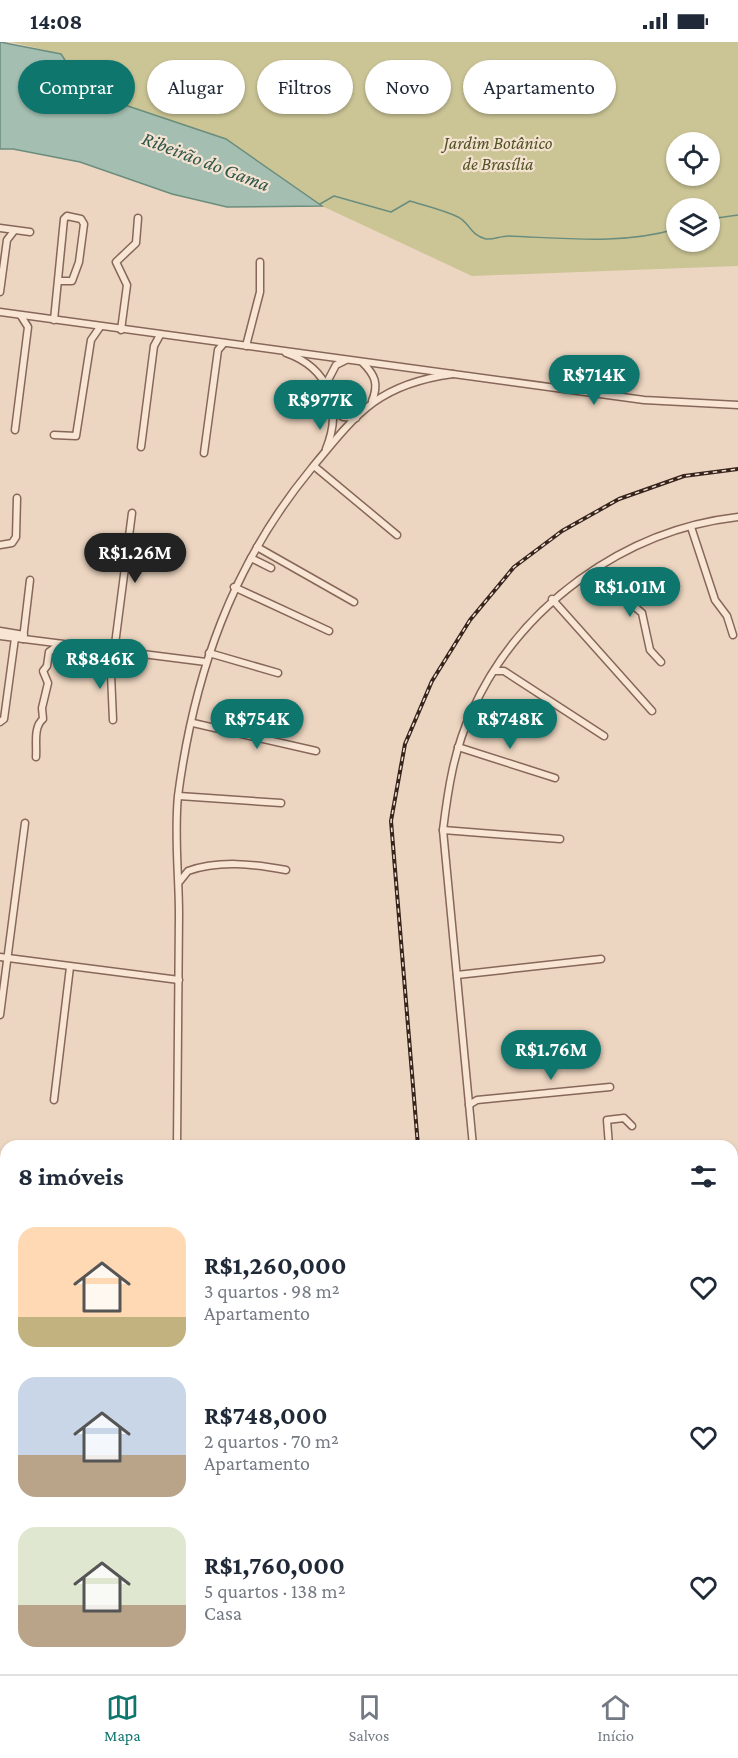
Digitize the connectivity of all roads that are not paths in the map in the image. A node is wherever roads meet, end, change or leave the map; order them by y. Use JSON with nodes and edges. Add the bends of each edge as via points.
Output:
{"nodes":[{"id":1,"x":138,"y":218,"type":"dead end"},
{"id":2,"x":1,"y":228,"type":"edge"},
{"id":3,"x":14,"y":231,"type":"junction"},
{"id":4,"x":30,"y":232,"type":"dead end"},
{"id":5,"x":7,"y":240,"type":"junction"},
{"id":6,"x":260,"y":262,"type":"dead end"},
{"id":7,"x":58,"y":281,"type":"junction"},
{"id":8,"x":0,"y":292,"type":"edge"},
{"id":9,"x":0,"y":312,"type":"edge"},
{"id":10,"x":21,"y":316,"type":"junction"},
{"id":11,"x":40,"y":318,"type":"junction"},
{"id":12,"x":54,"y":320,"type":"junction"},
{"id":13,"x":85,"y":325,"type":"junction"},
{"id":14,"x":28,"y":327,"type":"junction"},
{"id":15,"x":100,"y":327,"type":"junction"},
{"id":16,"x":121,"y":330,"type":"junction"},
{"id":17,"x":149,"y":333,"type":"junction"},
{"id":18,"x":160,"y":335,"type":"junction"},
{"id":19,"x":91,"y":340,"type":"junction"},
{"id":20,"x":213,"y":341,"type":"junction"},
{"id":21,"x":224,"y":343,"type":"junction"},
{"id":22,"x":154,"y":346,"type":"junction"},
{"id":23,"x":246,"y":346,"type":"junction"},
{"id":24,"x":218,"y":350,"type":"junction"},
{"id":25,"x":277,"y":350,"type":"junction"},
{"id":26,"x":348,"y":360,"type":"junction"},
{"id":27,"x":362,"y":362,"type":"junction"},
{"id":28,"x":453,"y":375,"type":"junction"},
{"id":29,"x":326,"y":384,"type":"junction"},
{"id":30,"x":371,"y":402,"type":"junction"},
{"id":31,"x":738,"y":405,"type":"edge"},
{"id":32,"x":335,"y":412,"type":"junction"},
{"id":33,"x":358,"y":417,"type":"junction"},
{"id":34,"x":15,"y":430,"type":"dead end"},
{"id":35,"x":54,"y":435,"type":"dead end"},
{"id":36,"x":141,"y":447,"type":"dead end"},
{"id":37,"x":204,"y":453,"type":"dead end"},
{"id":38,"x":324,"y":454,"type":"junction"},
{"id":39,"x":314,"y":466,"type":"junction"},
{"id":40,"x":17,"y":498,"type":"dead end"},
{"id":41,"x":132,"y":513,"type":"dead end"},
{"id":42,"x":738,"y":518,"type":"edge"},
{"id":43,"x":691,"y":527,"type":"junction"},
{"id":44,"x":397,"y":535,"type":"dead end"},
{"id":45,"x":0,"y":545,"type":"edge"},
{"id":46,"x":257,"y":547,"type":"junction"},
{"id":47,"x":251,"y":558,"type":"junction"},
{"id":48,"x":271,"y":568,"type":"dead end"},
{"id":49,"x":593,"y":571,"type":"junction"},
{"id":50,"x":30,"y":580,"type":"dead end"},
{"id":51,"x":234,"y":587,"type":"junction"},
{"id":52,"x":552,"y":599,"type":"junction"},
{"id":53,"x":354,"y":602,"type":"dead end"},
{"id":54,"x":0,"y":631,"type":"edge"},
{"id":55,"x":329,"y":631,"type":"dead end"},
{"id":56,"x":733,"y":635,"type":"dead end"},
{"id":57,"x":0,"y":636,"type":"edge"},
{"id":58,"x":24,"y":637,"type":"junction"},
{"id":59,"x":12,"y":640,"type":"junction"},
{"id":60,"x":40,"y":641,"type":"junction"},
{"id":61,"x":60,"y":644,"type":"junction"},
{"id":62,"x":49,"y":652,"type":"junction"},
{"id":63,"x":114,"y":652,"type":"junction"},
{"id":64,"x":209,"y":653,"type":"junction"},
{"id":65,"x":206,"y":662,"type":"junction"},
{"id":66,"x":500,"y":662,"type":"junction"},
{"id":67,"x":661,"y":662,"type":"dead end"},
{"id":68,"x":494,"y":671,"type":"junction"},
{"id":69,"x":504,"y":671,"type":"junction"},
{"id":70,"x":278,"y":673,"type":"dead end"},
{"id":71,"x":652,"y":711,"type":"dead end"},
{"id":72,"x":113,"y":720,"type":"dead end"},
{"id":73,"x":0,"y":722,"type":"edge"},
{"id":74,"x":193,"y":723,"type":"junction"},
{"id":75,"x":604,"y":736,"type":"dead end"},
{"id":76,"x":459,"y":747,"type":"junction"},
{"id":77,"x":316,"y":751,"type":"dead end"},
{"id":78,"x":36,"y":757,"type":"dead end"},
{"id":79,"x":555,"y":778,"type":"dead end"},
{"id":80,"x":178,"y":796,"type":"junction"},
{"id":81,"x":281,"y":803,"type":"dead end"},
{"id":82,"x":25,"y":823,"type":"dead end"},
{"id":83,"x":443,"y":830,"type":"junction"},
{"id":84,"x":560,"y":839,"type":"dead end"},
{"id":85,"x":178,"y":864,"type":"junction"},
{"id":86,"x":286,"y":870,"type":"dead end"},
{"id":87,"x":188,"y":871,"type":"junction"},
{"id":88,"x":178,"y":884,"type":"junction"},
{"id":89,"x":4,"y":957,"type":"edge"},
{"id":90,"x":601,"y":959,"type":"dead end"},
{"id":91,"x":70,"y":967,"type":"junction"},
{"id":92,"x":457,"y":975,"type":"junction"},
{"id":93,"x":179,"y":980,"type":"junction"},
{"id":94,"x":0,"y":1016,"type":"edge"},
{"id":95,"x":610,"y":1087,"type":"dead end"},
{"id":96,"x":468,"y":1095,"type":"junction"},
{"id":97,"x":54,"y":1100,"type":"dead end"},
{"id":98,"x":477,"y":1100,"type":"junction"},
{"id":99,"x":469,"y":1105,"type":"junction"},
{"id":100,"x":632,"y":1126,"type":"dead end"},
{"id":101,"x":177,"y":1140,"type":"edge"},
{"id":102,"x":472,"y":1140,"type":"edge"},
{"id":103,"x":609,"y":1140,"type":"edge"}],
"edges":[{"from":1,"to":16,"type":"street","via":[[136,243],[116,262],[127,285]]},
{"from":2,"to":3,"type":"street"},
{"from":2,"to":5,"type":"street"},
{"from":3,"to":4,"type":"street"},
{"from":3,"to":5,"type":"street"},
{"from":5,"to":8,"type":"street"},
{"from":6,"to":23,"type":"street","via":[[260,292]]},
{"from":7,"to":7,"type":"street","via":[[64,219],[81,219],[84,224],[79,262],[72,281]]},
{"from":7,"to":12,"type":"street"},
{"from":9,"to":10,"type":"street"},
{"from":10,"to":11,"type":"street"},
{"from":10,"to":14,"type":"street"},
{"from":11,"to":12,"type":"street"},
{"from":11,"to":14,"type":"street"},
{"from":12,"to":13,"type":"street"},
{"from":13,"to":15,"type":"street"},
{"from":13,"to":19,"type":"street"},
{"from":14,"to":34,"type":"street"},
{"from":15,"to":16,"type":"street"},
{"from":15,"to":19,"type":"street"},
{"from":16,"to":17,"type":"street"},
{"from":17,"to":18,"type":"street"},
{"from":17,"to":22,"type":"street"},
{"from":18,"to":20,"type":"street"},
{"from":18,"to":22,"type":"street"},
{"from":19,"to":35,"type":"street","via":[[76,436]]},
{"from":20,"to":21,"type":"street"},
{"from":20,"to":24,"type":"street"},
{"from":21,"to":23,"type":"street"},
{"from":21,"to":24,"type":"street"},
{"from":22,"to":36,"type":"street"},
{"from":23,"to":25,"type":"street"},
{"from":24,"to":37,"type":"street"},
{"from":25,"to":26,"type":"street"},
{"from":25,"to":29,"type":"street","via":[[313,367]]},
{"from":26,"to":27,"type":"street"},
{"from":26,"to":29,"type":"street","via":[[336,365]]},
{"from":27,"to":28,"type":"street"},
{"from":27,"to":30,"type":"street","via":[[375,379]]},
{"from":28,"to":30,"type":"street","via":[[413,381]]},
{"from":28,"to":31,"type":"street","via":[[652,401]]},
{"from":29,"to":32,"type":"street"},
{"from":30,"to":33,"type":"street"},
{"from":32,"to":33,"type":"street","via":[[343,417]]},
{"from":32,"to":38,"type":"street"},
{"from":33,"to":38,"type":"street"},
{"from":38,"to":39,"type":"street"},
{"from":39,"to":44,"type":"street"},
{"from":39,"to":46,"type":"street"},
{"from":40,"to":45,"type":"street","via":[[16,537],[12,543]]},
{"from":41,"to":63,"type":"street"},
{"from":42,"to":43,"type":"street"},
{"from":43,"to":49,"type":"street","via":[[657,538]]},
{"from":43,"to":56,"type":"street","via":[[715,600],[727,616]]},
{"from":46,"to":47,"type":"street"},
{"from":46,"to":53,"type":"street"},
{"from":47,"to":48,"type":"street"},
{"from":47,"to":51,"type":"street"},
{"from":49,"to":52,"type":"street"},
{"from":49,"to":67,"type":"street","via":[[642,613],[650,650]]},
{"from":50,"to":58,"type":"street"},
{"from":51,"to":55,"type":"street"},
{"from":51,"to":64,"type":"street"},
{"from":52,"to":66,"type":"street","via":[[515,639]]},
{"from":52,"to":71,"type":"street"},
{"from":54,"to":58,"type":"street"},
{"from":57,"to":59,"type":"street"},
{"from":58,"to":59,"type":"street"},
{"from":58,"to":60,"type":"street"},
{"from":59,"to":73,"type":"street","via":[[4,719]]},
{"from":60,"to":61,"type":"street"},
{"from":60,"to":62,"type":"street"},
{"from":61,"to":62,"type":"street"},
{"from":61,"to":63,"type":"street"},
{"from":62,"to":78,"type":"street","via":[[43,671],[48,683],[43,719],[36,731]]},
{"from":63,"to":65,"type":"street"},
{"from":63,"to":72,"type":"street"},
{"from":64,"to":65,"type":"street"},
{"from":64,"to":70,"type":"street"},
{"from":65,"to":74,"type":"street"},
{"from":66,"to":68,"type":"street"},
{"from":66,"to":69,"type":"street"},
{"from":68,"to":69,"type":"street"},
{"from":68,"to":76,"type":"street","via":[[472,710]]},
{"from":69,"to":75,"type":"street"},
{"from":74,"to":77,"type":"street"},
{"from":74,"to":80,"type":"street"},
{"from":76,"to":79,"type":"street"},
{"from":76,"to":83,"type":"street","via":[[447,791]]},
{"from":80,"to":81,"type":"street"},
{"from":80,"to":85,"type":"street"},
{"from":82,"to":89,"type":"street"},
{"from":83,"to":84,"type":"street"},
{"from":83,"to":92,"type":"street"},
{"from":85,"to":87,"type":"street"},
{"from":85,"to":88,"type":"street"},
{"from":86,"to":87,"type":"street","via":[[224,864]]},
{"from":87,"to":88,"type":"street"},
{"from":88,"to":93,"type":"street"},
{"from":89,"to":91,"type":"street"},
{"from":89,"to":94,"type":"street"},
{"from":90,"to":92,"type":"street"},
{"from":91,"to":93,"type":"street"},
{"from":91,"to":97,"type":"street"},
{"from":92,"to":96,"type":"street"},
{"from":93,"to":101,"type":"street"},
{"from":95,"to":98,"type":"street"},
{"from":96,"to":98,"type":"street"},
{"from":96,"to":99,"type":"street"},
{"from":98,"to":99,"type":"street"},
{"from":99,"to":102,"type":"street"},
{"from":100,"to":103,"type":"street","via":[[624,1118],[607,1120]]}]}
